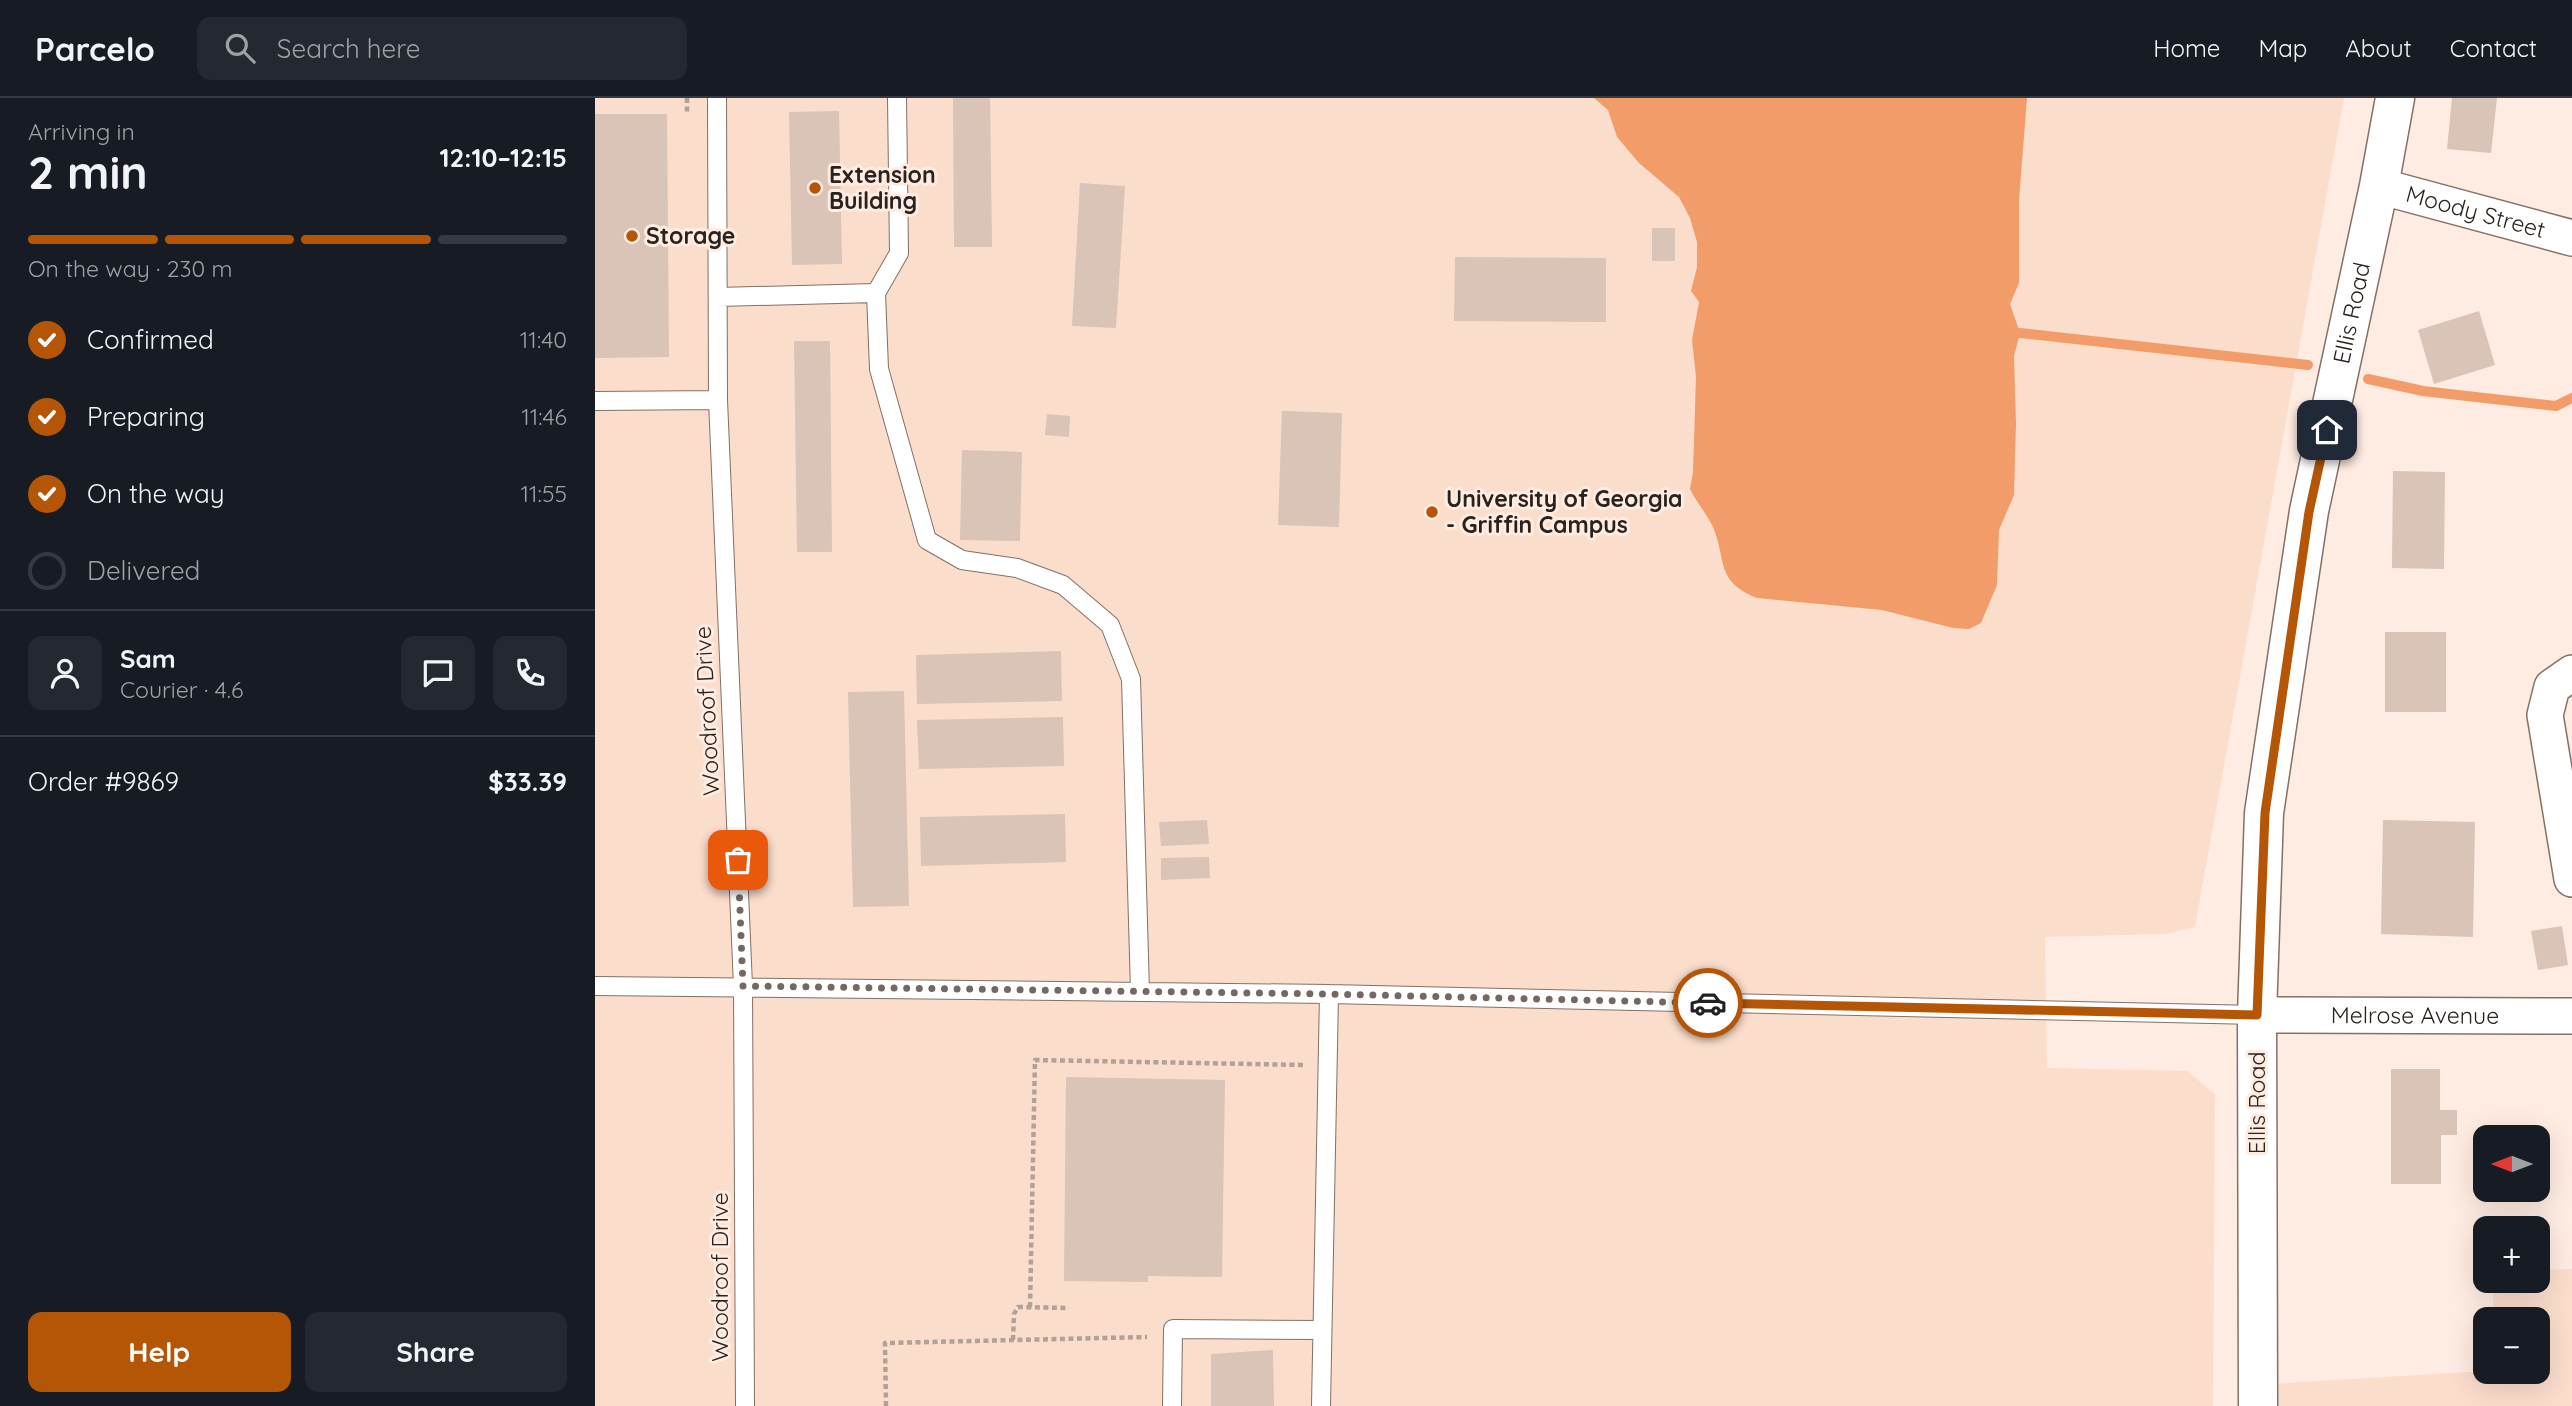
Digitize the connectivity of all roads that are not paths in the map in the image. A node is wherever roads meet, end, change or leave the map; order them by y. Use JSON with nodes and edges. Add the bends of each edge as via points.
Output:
{"nodes":[{"id":1,"x":717,"y":98,"type":"edge"},
{"id":2,"x":897,"y":98,"type":"edge"},
{"id":3,"x":2395,"y":98,"type":"edge"},
{"id":4,"x":2379,"y":186,"type":"junction"},
{"id":5,"x":2572,"y":237,"type":"edge"},
{"id":6,"x":876,"y":293,"type":"junction"},
{"id":7,"x":718,"y":297,"type":"junction"},
{"id":8,"x":718,"y":400,"type":"junction"},
{"id":9,"x":595,"y":401,"type":"edge"},
{"id":10,"x":2572,"y":673,"type":"edge"},
{"id":11,"x":2572,"y":878,"type":"edge"},
{"id":12,"x":595,"y":986,"type":"edge"},
{"id":13,"x":743,"y":986,"type":"junction"},
{"id":14,"x":1140,"y":991,"type":"junction"},
{"id":15,"x":1329,"y":994,"type":"junction"},
{"id":16,"x":2257,"y":1015,"type":"junction"},
{"id":17,"x":2572,"y":1016,"type":"edge"},
{"id":18,"x":1322,"y":1330,"type":"junction"},
{"id":19,"x":745,"y":1406,"type":"edge"},
{"id":20,"x":1172,"y":1406,"type":"edge"},
{"id":21,"x":1321,"y":1406,"type":"edge"},
{"id":22,"x":2258,"y":1406,"type":"edge"}],
"edges":[{"from":1,"to":7,"type":"lane","name":"Woodroof Drive"},
{"from":2,"to":6,"type":"lane","via":[[899,253]]},
{"from":3,"to":4,"type":"street","name":"Ellis Road"},
{"from":4,"to":5,"type":"street","name":"Moody Street"},
{"from":4,"to":16,"type":"street","name":"Ellis Road","via":[[2309,512],[2266,799]]},
{"from":6,"to":7,"type":"lane"},
{"from":6,"to":14,"type":"lane","via":[[879,369],[927,540],[962,560],[1017,568],[1063,585],[1110,625],[1131,679]]},
{"from":7,"to":8,"type":"lane","name":"Woodroof Drive"},
{"from":8,"to":9,"type":"lane"},
{"from":8,"to":13,"type":"lane","name":"Woodroof Drive"},
{"from":10,"to":11,"type":"street","via":[[2553,687],[2545,715]]},
{"from":12,"to":13,"type":"lane"},
{"from":13,"to":14,"type":"lane"},
{"from":13,"to":19,"type":"lane","name":"Woodroof Drive"},
{"from":14,"to":15,"type":"lane"},
{"from":15,"to":16,"type":"lane"},
{"from":15,"to":18,"type":"lane"},
{"from":16,"to":17,"type":"street","name":"Melrose Avenue"},
{"from":16,"to":22,"type":"street","name":"Ellis Road"},
{"from":18,"to":20,"type":"lane","via":[[1173,1329]]},
{"from":18,"to":21,"type":"lane"}]}
